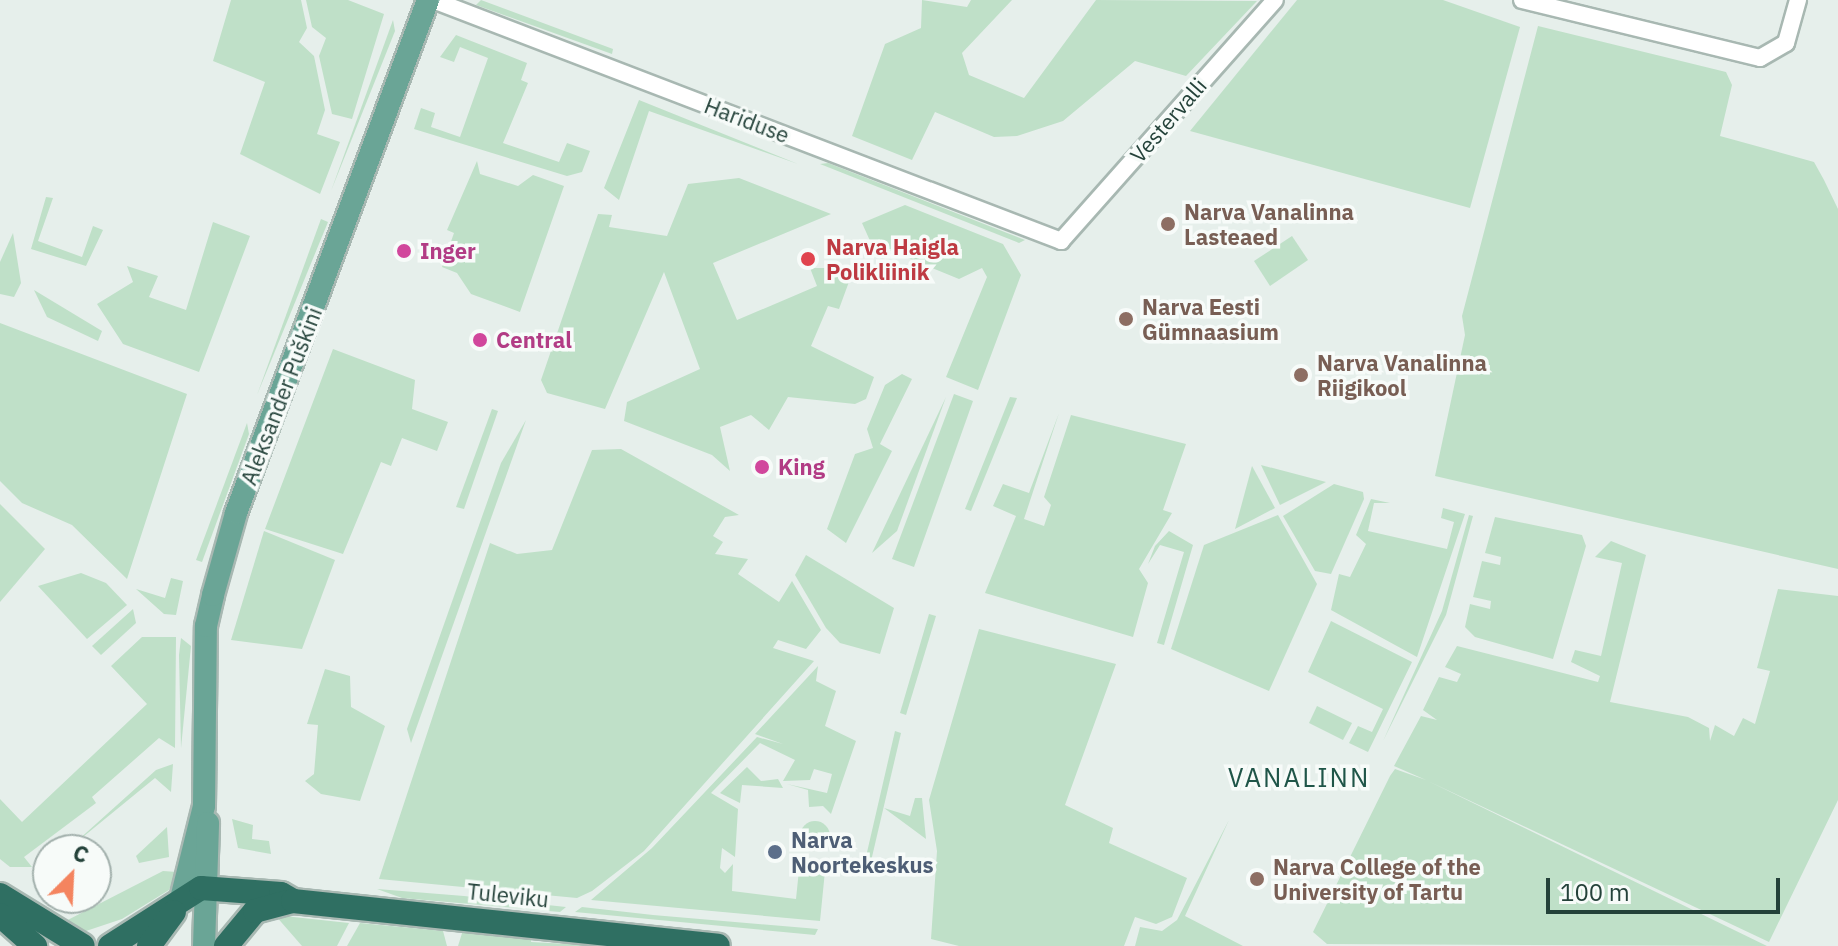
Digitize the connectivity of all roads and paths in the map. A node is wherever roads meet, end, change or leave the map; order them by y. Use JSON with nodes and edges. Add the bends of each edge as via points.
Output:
{"nodes":[{"id":1,"x":431,"y":0,"type":"edge"},
{"id":2,"x":1275,"y":0,"type":"edge"},
{"id":3,"x":1522,"y":0,"type":"edge"},
{"id":4,"x":1798,"y":0,"type":"edge"},
{"id":5,"x":1061,"y":241,"type":"joint"},
{"id":6,"x":204,"y":806,"type":"junction"},
{"id":7,"x":210,"y":887,"type":"junction"},
{"id":8,"x":0,"y":895,"type":"edge"},
{"id":9,"x":182,"y":895,"type":"junction"},
{"id":10,"x":293,"y":901,"type":"junction"},
{"id":11,"x":708,"y":944,"type":"edge"},
{"id":12,"x":83,"y":946,"type":"edge"},
{"id":13,"x":110,"y":946,"type":"edge"},
{"id":14,"x":149,"y":946,"type":"edge"},
{"id":15,"x":204,"y":946,"type":"edge"},
{"id":16,"x":226,"y":946,"type":"edge"}],
"edges":[{"from":1,"to":5,"type":"street","name":"Hariduse"},
{"from":1,"to":6,"type":"main road","name":"Aleksander Puškini","via":[[236,513],[206,637]]},
{"from":2,"to":5,"type":"street","name":"Vestervalli"},
{"from":3,"to":4,"type":"street","via":[[1766,58],[1786,43]]},
{"from":6,"to":7,"type":"main road","name":"Aleksander Puškini"},
{"from":6,"to":9,"type":"main road","name":"Aleksander Puškini"},
{"from":7,"to":9,"type":"highway","name":"Tuleviku"},
{"from":7,"to":10,"type":"highway","name":"Tuleviku"},
{"from":7,"to":15,"type":"main road","name":"Aleksander Puškini"},
{"from":8,"to":12,"type":"highway"},
{"from":9,"to":13,"type":"highway","name":"Tuleviku"},
{"from":9,"to":14,"type":"highway"},
{"from":10,"to":11,"type":"highway","name":"Tuleviku"},
{"from":10,"to":16,"type":"highway","name":"Tuleviku","via":[[255,911]]}]}
